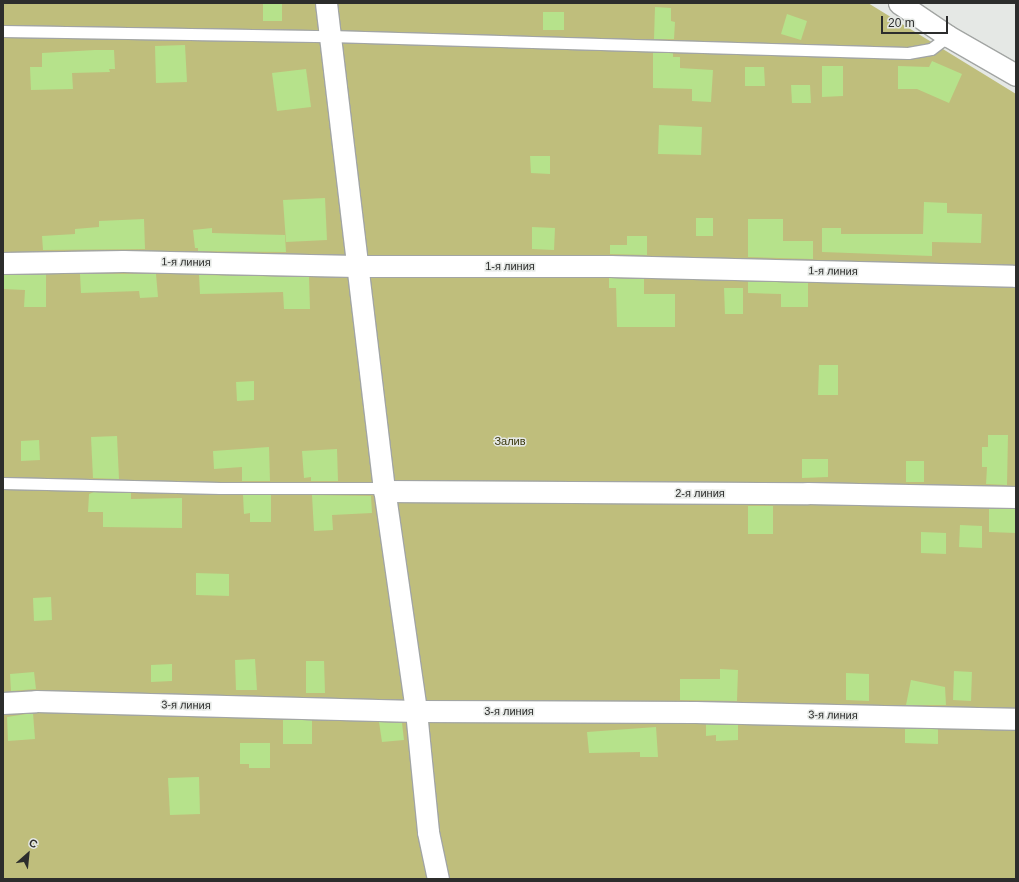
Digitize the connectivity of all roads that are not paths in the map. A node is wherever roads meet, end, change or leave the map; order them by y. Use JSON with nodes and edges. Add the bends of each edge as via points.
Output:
{"nodes":[{"id":1,"x":326,"y":3,"type":"edge"},
{"id":2,"x":899,"y":3,"type":"edge"},
{"id":3,"x":3,"y":31,"type":"edge"},
{"id":4,"x":330,"y":36,"type":"junction"},
{"id":5,"x":948,"y":36,"type":"junction"},
{"id":6,"x":1016,"y":75,"type":"edge"},
{"id":7,"x":3,"y":264,"type":"edge"},
{"id":8,"x":356,"y":266,"type":"junction"},
{"id":9,"x":1016,"y":276,"type":"edge"},
{"id":10,"x":3,"y":483,"type":"edge"},
{"id":11,"x":384,"y":490,"type":"junction"},
{"id":12,"x":1016,"y":497,"type":"edge"},
{"id":13,"x":3,"y":703,"type":"edge"},
{"id":14,"x":416,"y":711,"type":"junction"},
{"id":15,"x":1016,"y":719,"type":"edge"},
{"id":16,"x":438,"y":879,"type":"edge"}],
"edges":[{"from":1,"to":4,"type":"street"},
{"from":2,"to":5,"type":"street"},
{"from":3,"to":4,"type":"lane"},
{"from":4,"to":5,"type":"lane","via":[[908,53],[931,49]]},
{"from":4,"to":8,"type":"street"},
{"from":5,"to":6,"type":"street"},
{"from":7,"to":8,"type":"street","name":"1-я линия","via":[[123,261]]},
{"from":8,"to":9,"type":"street","name":"1-я линия","via":[[618,266]]},
{"from":8,"to":11,"type":"street"},
{"from":10,"to":11,"type":"lane"},
{"from":11,"to":12,"type":"street","name":"2-я линия"},
{"from":11,"to":14,"type":"street"},
{"from":13,"to":14,"type":"street","name":"3-я линия","via":[[36,701]]},
{"from":14,"to":15,"type":"street","name":"3-я линия","via":[[703,712]]},
{"from":14,"to":16,"type":"street","via":[[428,832]]}]}
